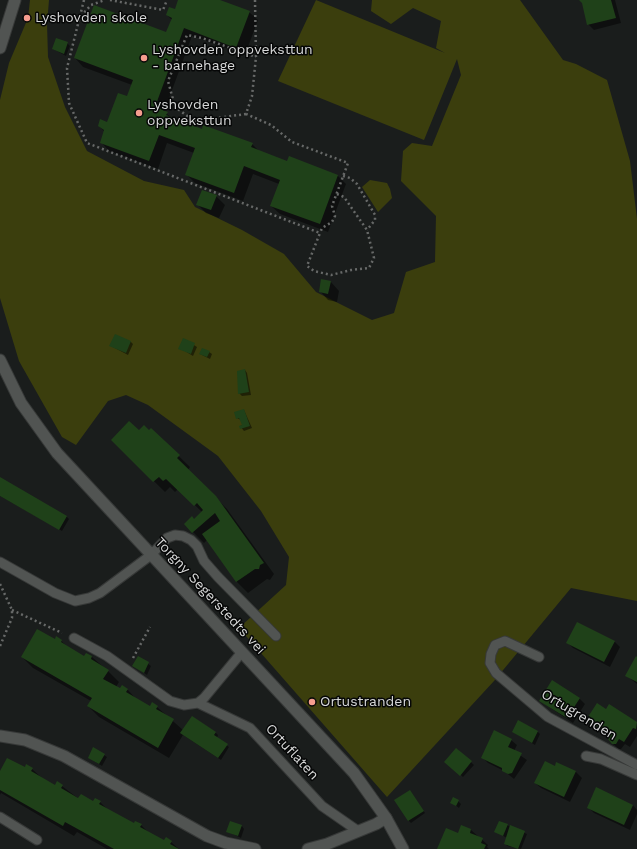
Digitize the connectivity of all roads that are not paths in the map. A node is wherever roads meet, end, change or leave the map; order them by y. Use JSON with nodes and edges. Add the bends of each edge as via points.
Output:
{"nodes":[{"id":1,"x":14,"y":0,"type":"edge"},
{"id":2,"x":0,"y":48,"type":"edge"},
{"id":3,"x":0,"y":360,"type":"edge"},
{"id":4,"x":151,"y":555,"type":"junction"},
{"id":5,"x":0,"y":562,"type":"edge"},
{"id":6,"x":276,"y":636,"type":"dead end"},
{"id":7,"x":74,"y":638,"type":"road end"},
{"id":8,"x":242,"y":652,"type":"junction"},
{"id":9,"x":539,"y":657,"type":"dead end"},
{"id":10,"x":198,"y":703,"type":"junction"},
{"id":11,"x":0,"y":736,"type":"edge"},
{"id":12,"x":586,"y":756,"type":"dead end"},
{"id":13,"x":637,"y":765,"type":"edge"},
{"id":14,"x":637,"y":775,"type":"edge"},
{"id":15,"x":0,"y":817,"type":"edge"},
{"id":16,"x":386,"y":818,"type":"junction"},
{"id":17,"x":358,"y":831,"type":"junction"},
{"id":18,"x":38,"y":840,"type":"dead end"},
{"id":19,"x":255,"y":849,"type":"edge"},
{"id":20,"x":308,"y":849,"type":"edge"},
{"id":21,"x":403,"y":849,"type":"edge"}],
"edges":[{"from":1,"to":2,"type":"main road"},
{"from":3,"to":4,"type":"main road","name":"Torgny Segerstedts vei","via":[[21,403],[57,453]]},
{"from":4,"to":5,"type":"lane","via":[[100,593],[75,601],[55,593]]},
{"from":4,"to":6,"type":"lane","via":[[167,538],[175,535],[191,540],[218,577]]},
{"from":4,"to":8,"type":"main road","name":"Torgny Segerstedts vei"},
{"from":7,"to":10,"type":"lane","name":"Ortuflaten","via":[[107,656],[170,701],[184,705]]},
{"from":8,"to":10,"type":"lane"},
{"from":8,"to":16,"type":"main road","name":"Torgny Segerstedts vei","via":[[354,773]]},
{"from":9,"to":13,"type":"lane","name":"Ortugrenden","via":[[505,642],[495,645],[490,654],[490,662],[496,674],[548,717]]},
{"from":10,"to":17,"type":"lane","name":"Ortuflaten","via":[[250,728],[322,806]]},
{"from":11,"to":19,"type":"main road","via":[[25,740],[64,756],[207,836]]},
{"from":12,"to":14,"type":"lane","name":"Ortugrenden","via":[[601,759]]},
{"from":15,"to":18,"type":"lane"},
{"from":16,"to":17,"type":"main road"},
{"from":16,"to":21,"type":"main road","name":"Torgny Segerstedts vei"},
{"from":17,"to":20,"type":"main road"}]}
